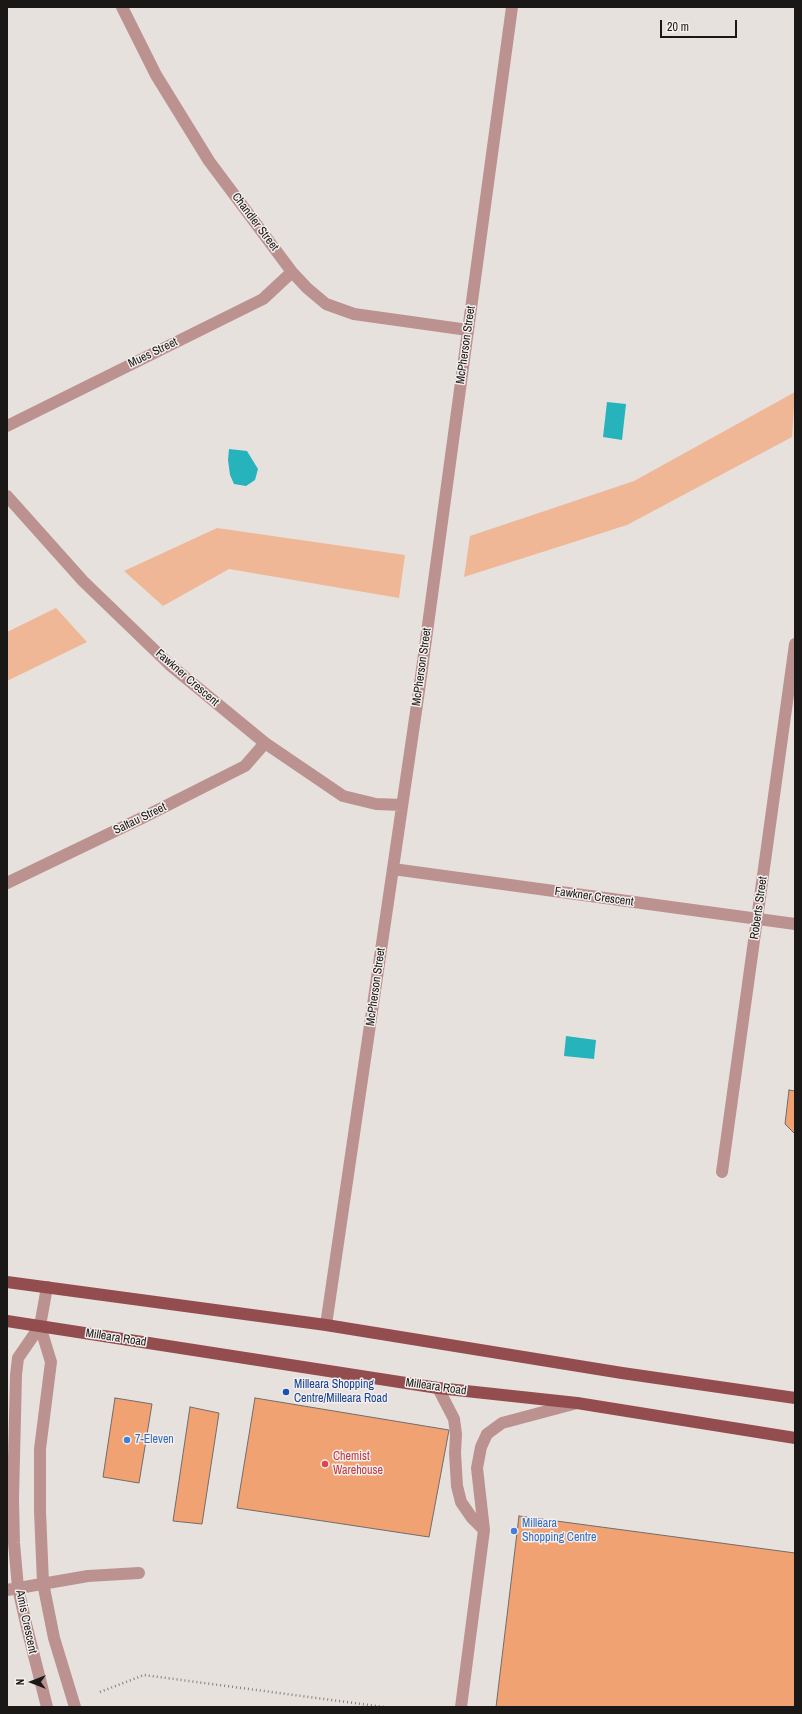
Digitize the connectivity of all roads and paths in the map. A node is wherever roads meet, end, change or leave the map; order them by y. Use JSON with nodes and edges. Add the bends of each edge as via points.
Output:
{"nodes":[{"id":1,"x":122,"y":7,"type":"edge"},
{"id":2,"x":512,"y":7,"type":"edge"},
{"id":3,"x":292,"y":272,"type":"junction"},
{"id":4,"x":468,"y":330,"type":"junction"},
{"id":5,"x":7,"y":426,"type":"edge"},
{"id":6,"x":7,"y":496,"type":"edge"},
{"id":7,"x":795,"y":644,"type":"edge"},
{"id":8,"x":264,"y":743,"type":"junction"},
{"id":9,"x":402,"y":805,"type":"junction"},
{"id":10,"x":393,"y":869,"type":"junction"},
{"id":11,"x":7,"y":883,"type":"edge"},
{"id":12,"x":758,"y":919,"type":"junction"},
{"id":13,"x":795,"y":924,"type":"edge"},
{"id":14,"x":722,"y":1172,"type":"dead end"},
{"id":15,"x":7,"y":1282,"type":"edge"},
{"id":16,"x":47,"y":1287,"type":"junction"},
{"id":17,"x":7,"y":1321,"type":"edge"},
{"id":18,"x":326,"y":1325,"type":"junction"},
{"id":19,"x":40,"y":1326,"type":"junction"},
{"id":20,"x":438,"y":1388,"type":"junction"},
{"id":21,"x":795,"y":1398,"type":"edge"},
{"id":22,"x":577,"y":1403,"type":"junction"},
{"id":23,"x":795,"y":1438,"type":"edge"},
{"id":24,"x":10,"y":1482,"type":"edge"},
{"id":25,"x":484,"y":1530,"type":"junction"},
{"id":26,"x":139,"y":1573,"type":"dead end"},
{"id":27,"x":43,"y":1583,"type":"junction"},
{"id":28,"x":13,"y":1589,"type":"edge"},
{"id":29,"x":100,"y":1692,"type":"dead end"},
{"id":30,"x":47,"y":1707,"type":"edge"},
{"id":31,"x":75,"y":1707,"type":"edge"},
{"id":32,"x":384,"y":1707,"type":"edge"},
{"id":33,"x":461,"y":1707,"type":"edge"}],
"edges":[{"from":1,"to":3,"type":"street","name":"Chandler Street","via":[[156,75],[209,161]]},
{"from":2,"to":4,"type":"street","name":"McPherson Street"},
{"from":3,"to":4,"type":"street","name":"Chandler Street","via":[[326,304],[354,314]]},
{"from":3,"to":5,"type":"street","name":"Mues Street","via":[[263,299]]},
{"from":4,"to":9,"type":"street","name":"McPherson Street"},
{"from":6,"to":8,"type":"street","name":"Fawkner Crescent","via":[[83,581],[137,634],[170,665]]},
{"from":7,"to":12,"type":"street","name":"Roberts Street"},
{"from":8,"to":9,"type":"street","name":"Fawkner Crescent","via":[[343,796],[376,804]]},
{"from":8,"to":11,"type":"street","name":"Saltau Street","via":[[245,766]]},
{"from":9,"to":10,"type":"street","name":"McPherson Street"},
{"from":10,"to":12,"type":"street","name":"Fawkner Crescent"},
{"from":10,"to":18,"type":"street","name":"McPherson Street"},
{"from":12,"to":13,"type":"street","name":"Fawkner Crescent"},
{"from":12,"to":14,"type":"street","name":"Roberts Street"},
{"from":15,"to":16,"type":"main road"},
{"from":16,"to":18,"type":"main road"},
{"from":16,"to":19,"type":"street","name":"Amis Crescent"},
{"from":17,"to":19,"type":"main road","name":"Milleara Road"},
{"from":18,"to":21,"type":"main road"},
{"from":19,"to":20,"type":"main road","name":"Milleara Road"},
{"from":19,"to":24,"type":"street","name":"Amis Crescent","via":[[18,1358]]},
{"from":19,"to":27,"type":"street","name":"Amis Crescent","via":[[51,1362],[40,1449]]},
{"from":20,"to":22,"type":"main road","name":"Milleara Road"},
{"from":20,"to":25,"type":"street","via":[[454,1419],[457,1486],[461,1502]]},
{"from":22,"to":23,"type":"main road","name":"Milleara Road"},
{"from":22,"to":25,"type":"street","via":[[502,1423],[487,1434],[481,1447],[477,1468]]},
{"from":24,"to":28,"type":"street","name":"Amis Crescent","via":[[14,1543]]},
{"from":25,"to":33,"type":"street"},
{"from":26,"to":27,"type":"street","via":[[88,1576]]},
{"from":27,"to":28,"type":"street"},
{"from":27,"to":31,"type":"street","name":"Amis Crescent","via":[[54,1638]]},
{"from":28,"to":30,"type":"street","name":"Amis Crescent","via":[[27,1628]]},
{"from":29,"to":32,"type":"path","via":[[144,1675],[157,1675]]}]}
